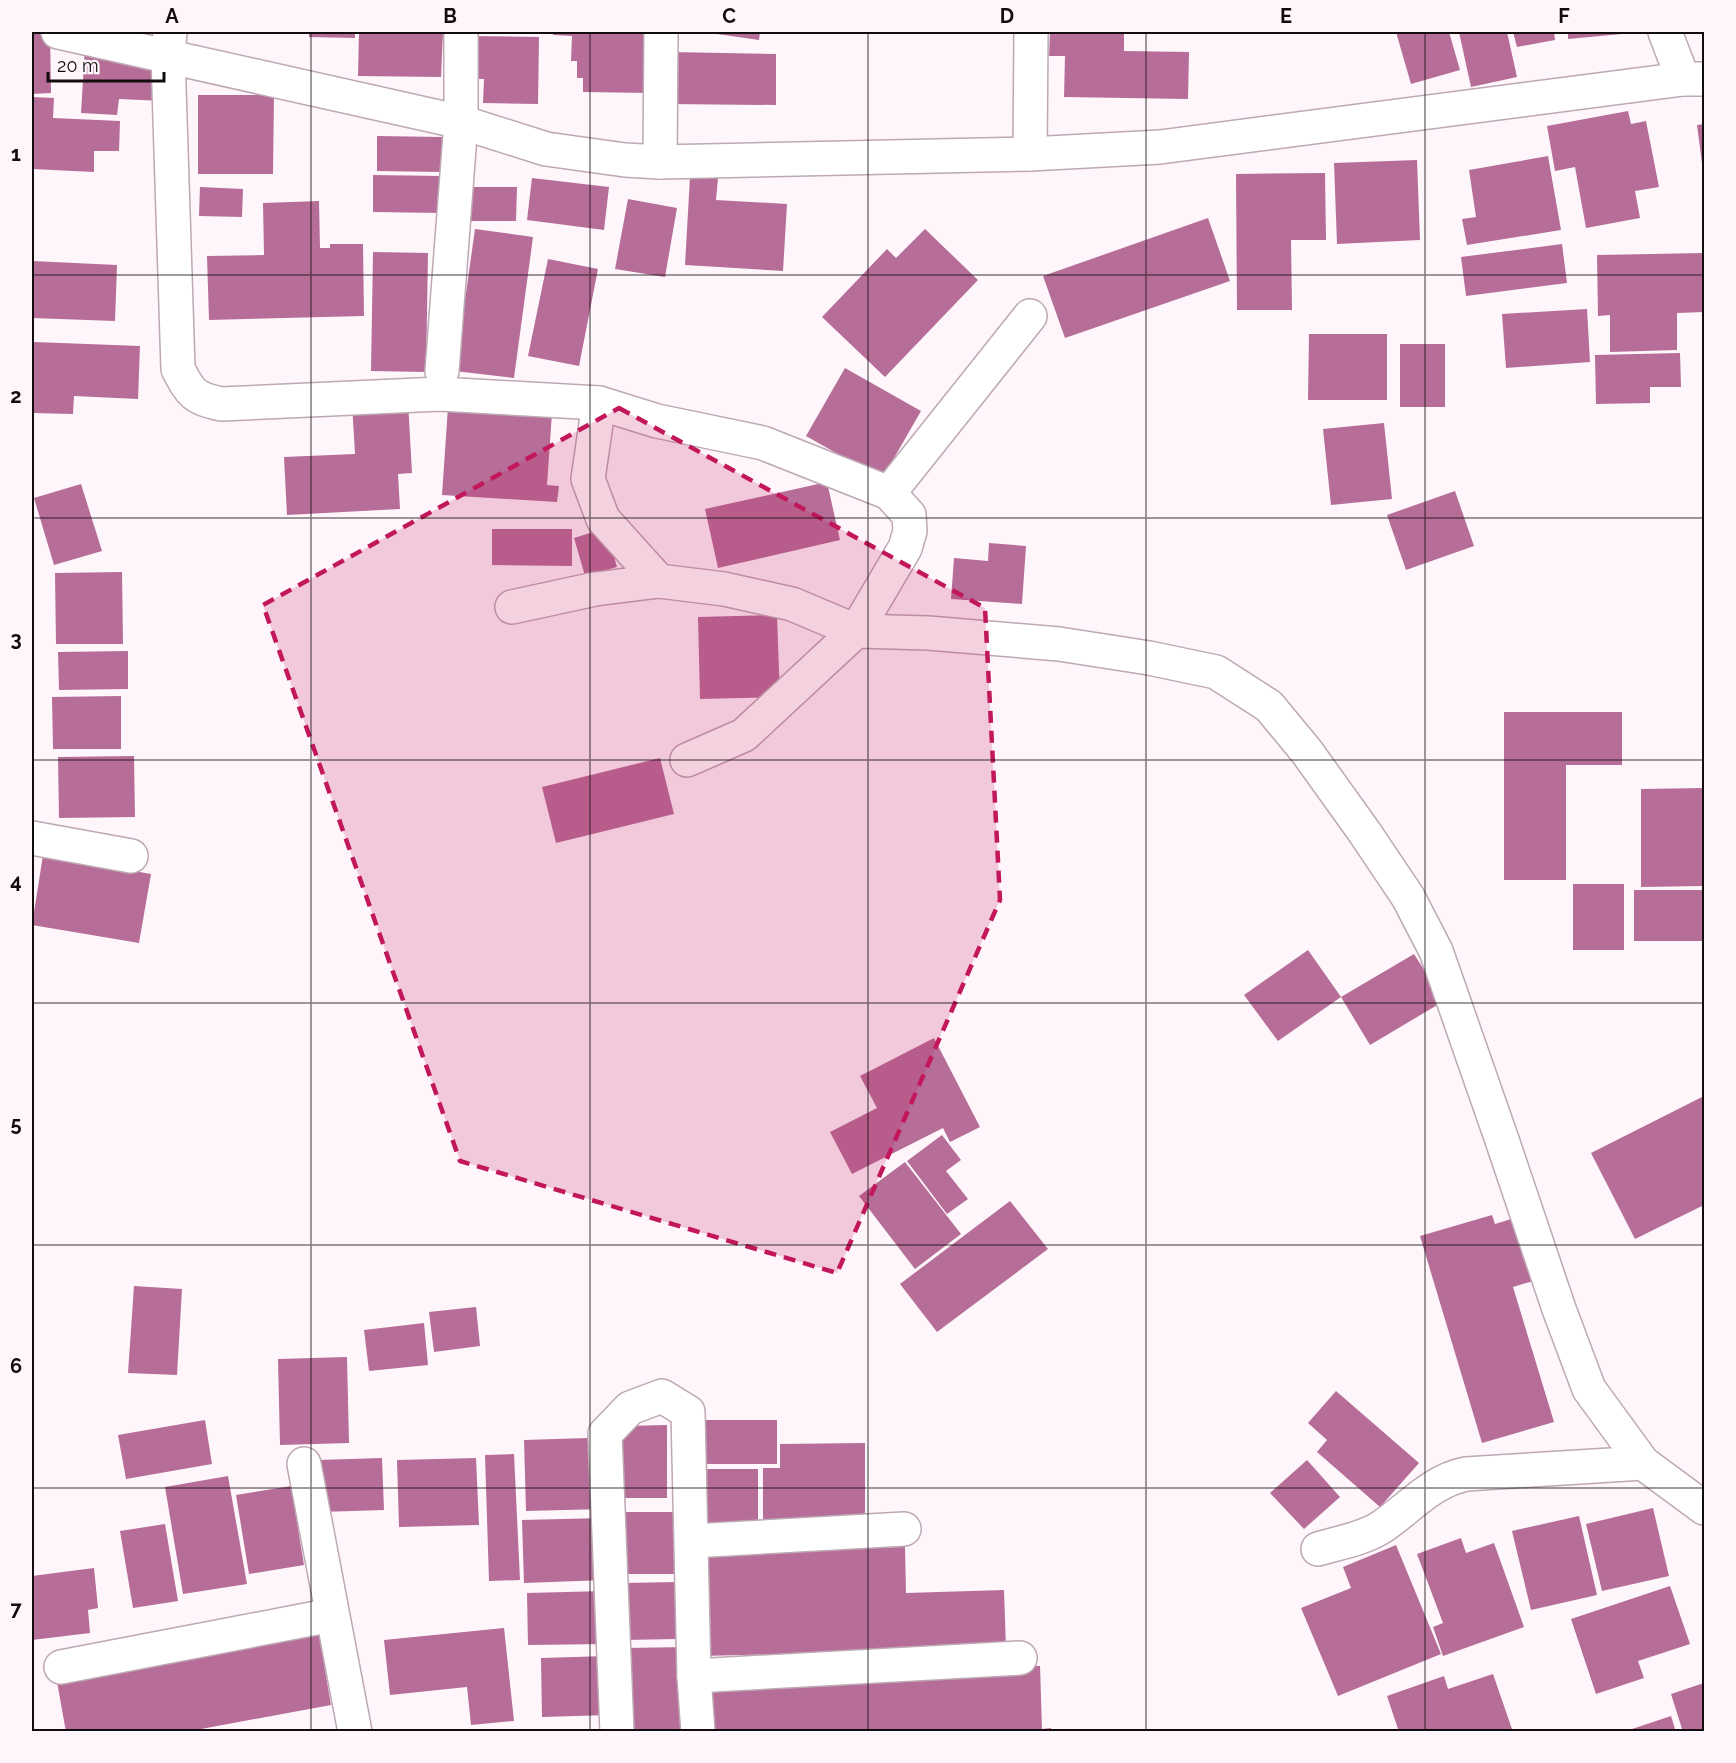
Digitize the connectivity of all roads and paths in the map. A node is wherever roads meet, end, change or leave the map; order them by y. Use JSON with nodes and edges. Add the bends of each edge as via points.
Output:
{"nodes":[{"id":1,"x":58,"y":32,"type":"edge"},
{"id":2,"x":461,"y":32,"type":"edge"},
{"id":3,"x":661,"y":32,"type":"edge"},
{"id":4,"x":1031,"y":32,"type":"edge"},
{"id":5,"x":1665,"y":32,"type":"edge"},
{"id":6,"x":169,"y":44,"type":"edge"},
{"id":7,"x":1694,"y":79,"type":"edge"},
{"id":8,"x":461,"y":122,"type":"junction"},
{"id":9,"x":1030,"y":154,"type":"junction"},
{"id":10,"x":660,"y":162,"type":"junction"},
{"id":11,"x":1029,"y":316,"type":"dead end"},
{"id":12,"x":442,"y":371,"type":"dead end"},
{"id":13,"x":599,"y":404,"type":"junction"},
{"id":14,"x":889,"y":493,"type":"junction"},
{"id":15,"x":659,"y":581,"type":"junction"},
{"id":16,"x":512,"y":607,"type":"dead end"},
{"id":17,"x":856,"y":631,"type":"junction"},
{"id":18,"x":687,"y":760,"type":"dead end"},
{"id":19,"x":32,"y":838,"type":"edge"},
{"id":20,"x":131,"y":856,"type":"dead end"},
{"id":21,"x":1643,"y":1463,"type":"junction"},
{"id":22,"x":303,"y":1464,"type":"dead end"},
{"id":23,"x":1704,"y":1508,"type":"edge"},
{"id":24,"x":904,"y":1529,"type":"dead end"},
{"id":25,"x":692,"y":1542,"type":"junction"},
{"id":26,"x":1318,"y":1549,"type":"dead end"},
{"id":27,"x":332,"y":1615,"type":"junction"},
{"id":28,"x":1020,"y":1658,"type":"dead end"},
{"id":29,"x":61,"y":1667,"type":"dead end"},
{"id":30,"x":694,"y":1676,"type":"junction"},
{"id":31,"x":354,"y":1731,"type":"edge"},
{"id":32,"x":617,"y":1731,"type":"edge"},
{"id":33,"x":698,"y":1731,"type":"edge"}],
"edges":[{"from":1,"to":6,"type":"street"},
{"from":2,"to":8,"type":"street"},
{"from":3,"to":10,"type":"street"},
{"from":4,"to":9,"type":"street"},
{"from":5,"to":7,"type":"street"},
{"from":6,"to":8,"type":"street"},
{"from":6,"to":13,"type":"street","via":[[178,369],[200,400],[222,404],[440,394]]},
{"from":7,"to":9,"type":"street","via":[[1160,147]]},
{"from":8,"to":10,"type":"street","via":[[546,149]]},
{"from":8,"to":12,"type":"street"},
{"from":9,"to":10,"type":"street"},
{"from":11,"to":14,"type":"street"},
{"from":13,"to":14,"type":"street","via":[[657,422],[763,443]]},
{"from":13,"to":15,"type":"street","via":[[588,479],[603,519]]},
{"from":14,"to":17,"type":"street","via":[[909,514],[910,531],[905,548]]},
{"from":15,"to":16,"type":"street","via":[[596,589]]},
{"from":15,"to":17,"type":"street","via":[[724,589],[792,604]]},
{"from":17,"to":18,"type":"street","via":[[744,735]]},
{"from":17,"to":21,"type":"street","via":[[1059,644],[1149,658],[1216,672],[1269,706],[1371,842],[1408,897],[1436,951],[1589,1389]]},
{"from":19,"to":20,"type":"street"},
{"from":21,"to":23,"type":"street"},
{"from":21,"to":26,"type":"street","via":[[1451,1477],[1379,1529]]},
{"from":22,"to":27,"type":"street"},
{"from":24,"to":25,"type":"street"},
{"from":25,"to":30,"type":"street"},
{"from":25,"to":32,"type":"street","via":[[688,1412],[662,1396],[630,1408],[605,1434]]},
{"from":27,"to":29,"type":"street"},
{"from":27,"to":31,"type":"street"},
{"from":28,"to":30,"type":"street"},
{"from":30,"to":33,"type":"street"}]}
